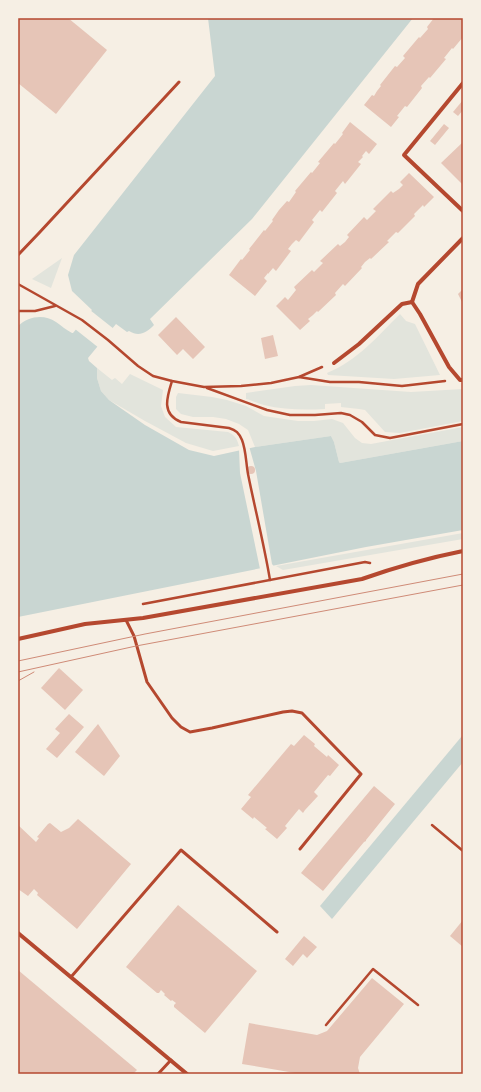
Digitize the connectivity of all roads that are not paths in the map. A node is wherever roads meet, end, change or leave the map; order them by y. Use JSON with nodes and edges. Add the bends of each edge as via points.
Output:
{"nodes":[{"id":1,"x":179,"y":82,"type":"dead end"},
{"id":2,"x":463,"y":83,"type":"edge"},
{"id":3,"x":463,"y":211,"type":"edge"},
{"id":4,"x":463,"y":238,"type":"edge"},
{"id":5,"x":18,"y":255,"type":"edge"},
{"id":6,"x":412,"y":302,"type":"junction"},
{"id":7,"x":334,"y":363,"type":"road end"},
{"id":8,"x":461,"y":380,"type":"edge"},
{"id":9,"x":463,"y":551,"type":"edge"},
{"id":10,"x":126,"y":620,"type":"junction"},
{"id":11,"x":18,"y":638,"type":"edge"},
{"id":12,"x":300,"y":849,"type":"dead end"},
{"id":13,"x":277,"y":932,"type":"dead end"},
{"id":14,"x":18,"y":933,"type":"edge"},
{"id":15,"x":71,"y":977,"type":"junction"},
{"id":16,"x":171,"y":1060,"type":"junction"},
{"id":17,"x":158,"y":1074,"type":"edge"},
{"id":18,"x":187,"y":1074,"type":"edge"}],
"edges":[{"from":1,"to":5,"type":"lane"},
{"from":2,"to":3,"type":"street","via":[[404,155]]},
{"from":4,"to":6,"type":"street","via":[[418,284]]},
{"from":6,"to":7,"type":"street","via":[[402,304],[359,344]]},
{"from":6,"to":8,"type":"street","via":[[449,367]]},
{"from":9,"to":10,"type":"street","via":[[436,556],[362,578]]},
{"from":10,"to":11,"type":"street","via":[[85,624]]},
{"from":10,"to":12,"type":"lane","via":[[134,636],[147,682],[180,727],[190,732],[283,712],[302,713],[361,774]]},
{"from":13,"to":15,"type":"lane","via":[[182,850]]},
{"from":14,"to":15,"type":"street"},
{"from":15,"to":16,"type":"street"},
{"from":16,"to":17,"type":"lane"},
{"from":16,"to":18,"type":"street"}]}
